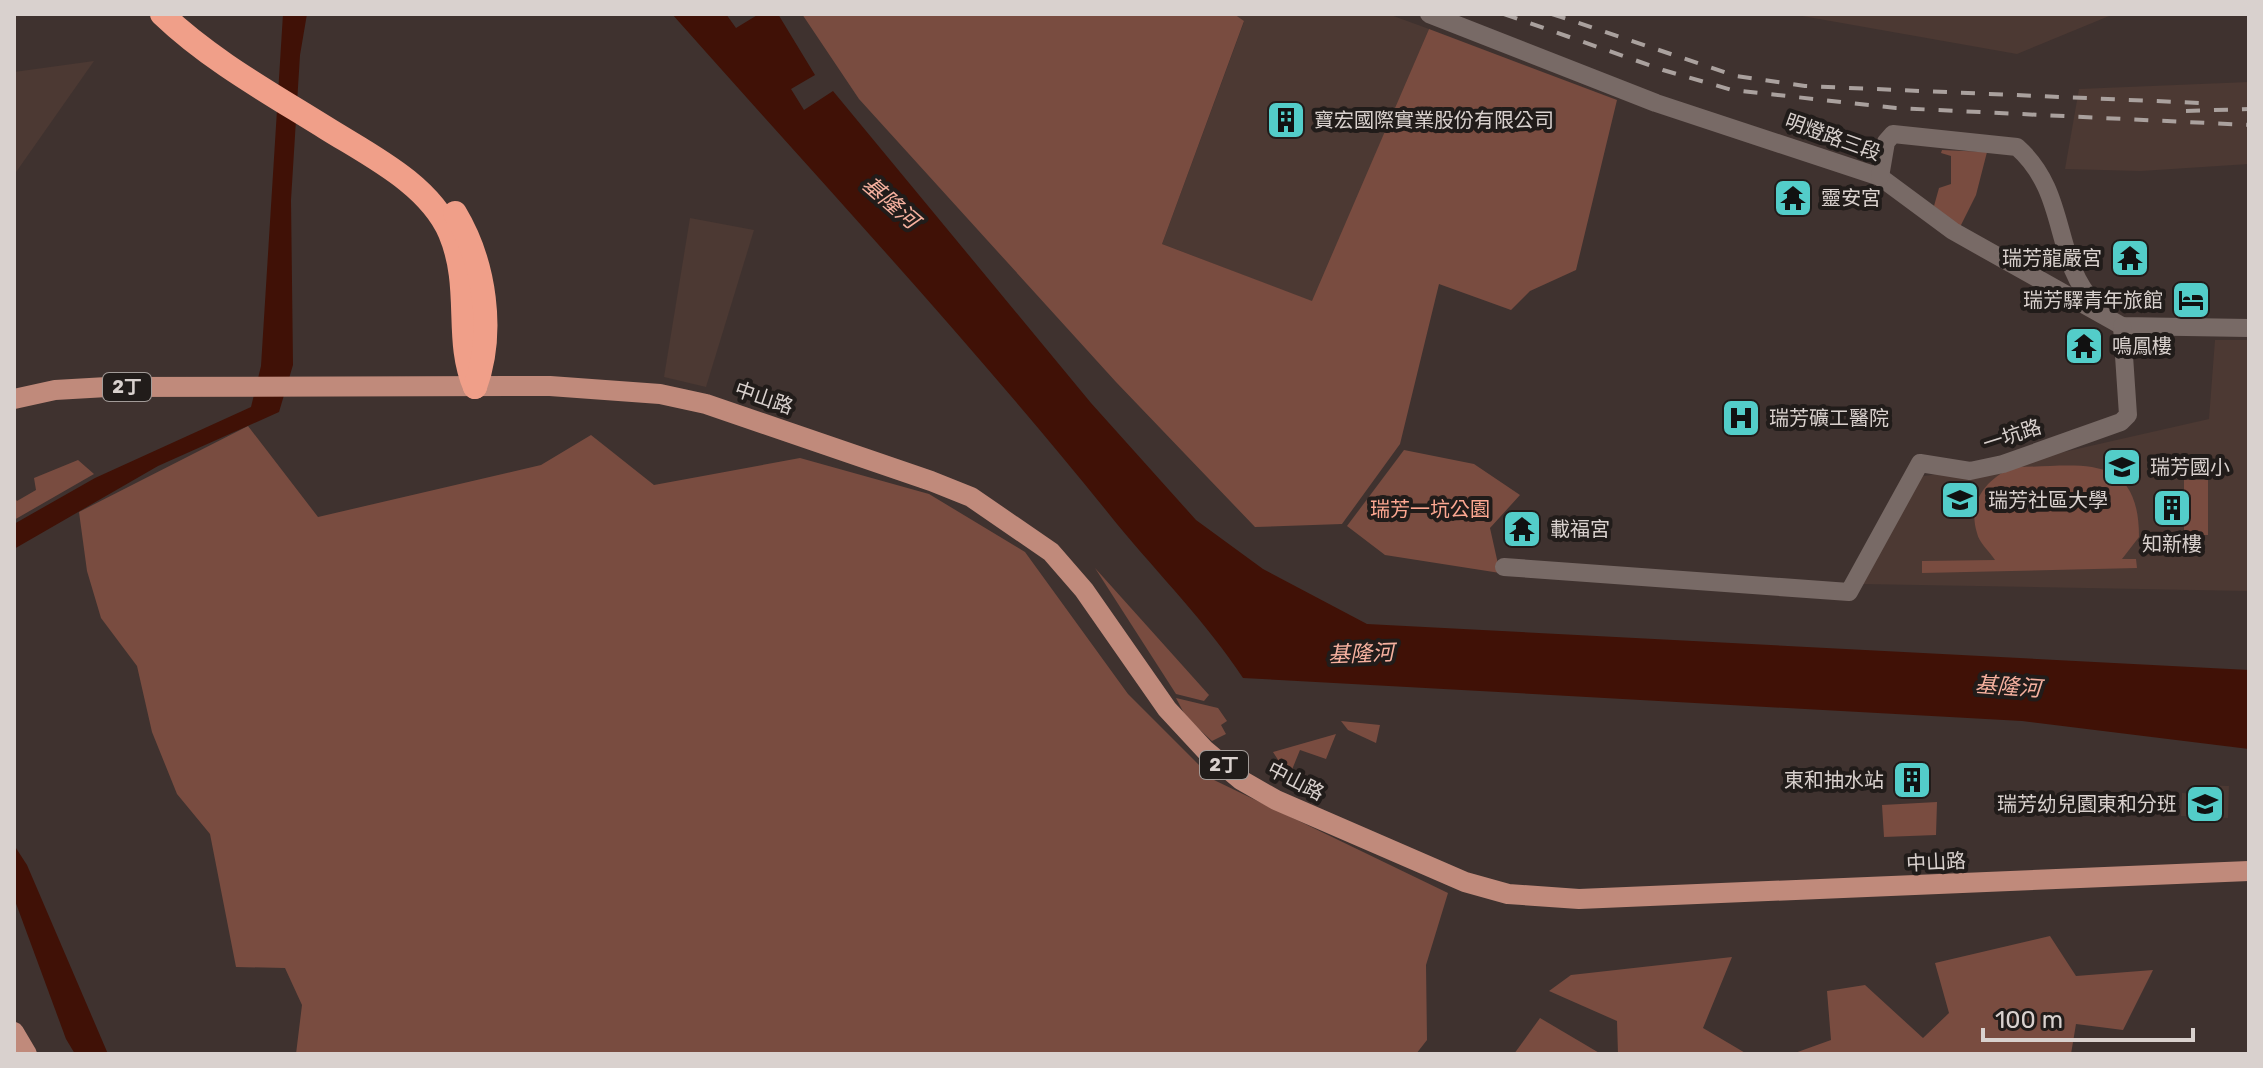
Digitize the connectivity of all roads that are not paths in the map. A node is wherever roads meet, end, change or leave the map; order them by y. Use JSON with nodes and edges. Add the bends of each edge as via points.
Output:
{"nodes":[{"id":1,"x":162,"y":14,"type":"edge"},
{"id":2,"x":185,"y":14,"type":"edge"},
{"id":3,"x":1429,"y":14,"type":"edge"},
{"id":4,"x":360,"y":140,"type":"junction"},
{"id":5,"x":1880,"y":177,"type":"junction"},
{"id":6,"x":2122,"y":326,"type":"junction"},
{"id":7,"x":2249,"y":328,"type":"edge"},
{"id":8,"x":475,"y":387,"type":"junction"},
{"id":9,"x":14,"y":399,"type":"edge"},
{"id":10,"x":1504,"y":567,"type":"dead end"},
{"id":11,"x":2249,"y":871,"type":"edge"},
{"id":12,"x":14,"y":1032,"type":"edge"},
{"id":13,"x":27,"y":1054,"type":"edge"}],
"edges":[{"from":1,"to":4,"type":"highway","via":[[225,64]]},
{"from":2,"to":4,"type":"highway"},
{"from":3,"to":5,"type":"street","name":"明燈路三段","via":[[1656,103]]},
{"from":4,"to":8,"type":"highway","via":[[431,182],[475,251],[484,309],[483,366]]},
{"from":5,"to":6,"type":"street","name":"明燈路三段","via":[[1953,231]]},
{"from":5,"to":6,"type":"street","via":[[1886,142],[1893,134],[2017,147],[2045,179],[2081,289]]},
{"from":6,"to":7,"type":"street","name":"明燈路三段"},
{"from":6,"to":10,"type":"street","name":"一坑路","via":[[2128,415],[2121,422],[1970,471],[1920,463],[1849,592]]},
{"from":8,"to":9,"type":"main road","name":"中山路","number":"2丁","via":[[107,387]]},
{"from":8,"to":11,"type":"main road","name":"中山路","number":"2丁","via":[[660,394],[706,404],[971,497],[1062,563],[1167,709],[1241,780],[1379,847],[1508,894],[1579,899]]},
{"from":12,"to":13,"type":"main road"}]}
